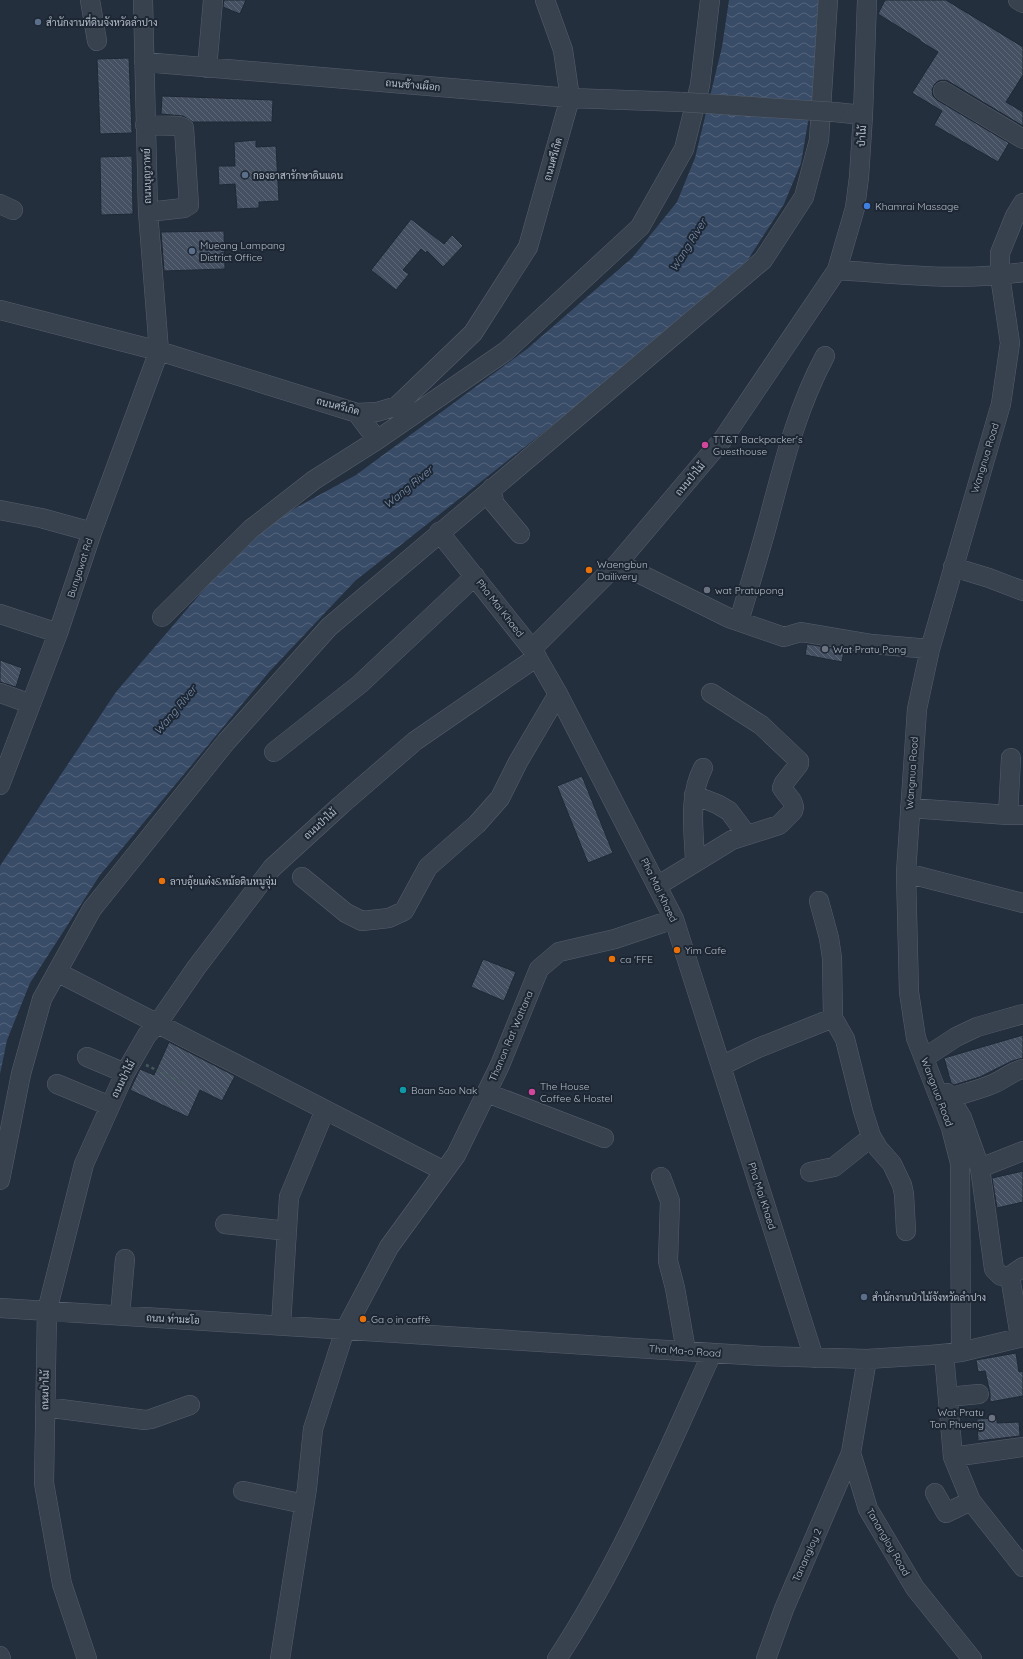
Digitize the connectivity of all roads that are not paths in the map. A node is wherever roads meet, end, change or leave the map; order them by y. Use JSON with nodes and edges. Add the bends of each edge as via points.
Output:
{"nodes":[{"id":1,"x":90,"y":0,"type":"edge"},
{"id":2,"x":143,"y":0,"type":"edge"},
{"id":3,"x":213,"y":0,"type":"edge"},
{"id":4,"x":545,"y":0,"type":"edge"},
{"id":5,"x":710,"y":0,"type":"edge"},
{"id":6,"x":828,"y":0,"type":"edge"},
{"id":7,"x":1018,"y":0,"type":"edge"},
{"id":8,"x":863,"y":1,"type":"edge"},
{"id":9,"x":1023,"y":3,"type":"edge"},
{"id":10,"x":97,"y":41,"type":"dead end"},
{"id":11,"x":144,"y":62,"type":"junction"},
{"id":12,"x":207,"y":68,"type":"junction"},
{"id":13,"x":943,"y":91,"type":"dead end"},
{"id":14,"x":570,"y":98,"type":"junction"},
{"id":15,"x":863,"y":115,"type":"junction"},
{"id":16,"x":145,"y":125,"type":"junction"},
{"id":17,"x":1023,"y":139,"type":"edge"},
{"id":18,"x":1023,"y":203,"type":"edge"},
{"id":19,"x":148,"y":212,"type":"junction"},
{"id":20,"x":836,"y":270,"type":"junction"},
{"id":21,"x":1023,"y":272,"type":"edge"},
{"id":22,"x":1000,"y":276,"type":"junction"},
{"id":23,"x":0,"y":310,"type":"edge"},
{"id":24,"x":158,"y":351,"type":"junction"},
{"id":25,"x":825,"y":356,"type":"dead end"},
{"id":26,"x":357,"y":413,"type":"junction"},
{"id":27,"x":376,"y":440,"type":"junction"},
{"id":28,"x":492,"y":488,"type":"junction"},
{"id":29,"x":0,"y":510,"type":"edge"},
{"id":30,"x":92,"y":532,"type":"junction"},
{"id":31,"x":439,"y":532,"type":"junction"},
{"id":32,"x":520,"y":534,"type":"dead end"},
{"id":33,"x":618,"y":563,"type":"junction"},
{"id":34,"x":953,"y":567,"type":"junction"},
{"id":35,"x":475,"y":576,"type":"junction"},
{"id":36,"x":1023,"y":591,"type":"edge"},
{"id":37,"x":0,"y":614,"type":"edge"},
{"id":38,"x":162,"y":617,"type":"dead end"},
{"id":39,"x":739,"y":621,"type":"junction"},
{"id":40,"x":58,"y":633,"type":"junction"},
{"id":41,"x":930,"y":649,"type":"junction"},
{"id":42,"x":535,"y":653,"type":"junction"},
{"id":43,"x":0,"y":693,"type":"edge"},
{"id":44,"x":711,"y":693,"type":"dead end"},
{"id":45,"x":558,"y":694,"type":"junction"},
{"id":46,"x":31,"y":704,"type":"junction"},
{"id":47,"x":274,"y":752,"type":"dead end"},
{"id":48,"x":1011,"y":758,"type":"dead end"},
{"id":49,"x":703,"y":768,"type":"dead end"},
{"id":50,"x":0,"y":783,"type":"edge"},
{"id":51,"x":694,"y":795,"type":"junction"},
{"id":52,"x":910,"y":808,"type":"junction"},
{"id":53,"x":1016,"y":815,"type":"edge"},
{"id":54,"x":747,"y":835,"type":"junction"},
{"id":55,"x":695,"y":862,"type":"junction"},
{"id":56,"x":906,"y":873,"type":"junction"},
{"id":57,"x":302,"y":877,"type":"dead end"},
{"id":58,"x":657,"y":886,"type":"junction"},
{"id":59,"x":819,"y":901,"type":"dead end"},
{"id":60,"x":1023,"y":903,"type":"edge"},
{"id":61,"x":674,"y":919,"type":"junction"},
{"id":62,"x":57,"y":972,"type":"junction"},
{"id":63,"x":1023,"y":1014,"type":"edge"},
{"id":64,"x":833,"y":1018,"type":"junction"},
{"id":65,"x":158,"y":1024,"type":"junction"},
{"id":66,"x":930,"y":1054,"type":"junction"},
{"id":67,"x":87,"y":1057,"type":"dead end"},
{"id":68,"x":129,"y":1066,"type":"junction"},
{"id":69,"x":721,"y":1066,"type":"junction"},
{"id":70,"x":1023,"y":1069,"type":"edge"},
{"id":71,"x":57,"y":1084,"type":"dead end"},
{"id":72,"x":487,"y":1093,"type":"junction"},
{"id":73,"x":949,"y":1098,"type":"junction"},
{"id":74,"x":110,"y":1106,"type":"junction"},
{"id":75,"x":325,"y":1110,"type":"junction"},
{"id":76,"x":604,"y":1138,"type":"dead end"},
{"id":77,"x":873,"y":1140,"type":"junction"},
{"id":78,"x":1023,"y":1151,"type":"edge"},
{"id":79,"x":980,"y":1168,"type":"junction"},
{"id":80,"x":444,"y":1171,"type":"junction"},
{"id":81,"x":810,"y":1172,"type":"dead end"},
{"id":82,"x":661,"y":1177,"type":"dead end"},
{"id":83,"x":0,"y":1180,"type":"edge"},
{"id":84,"x":225,"y":1224,"type":"dead end"},
{"id":85,"x":287,"y":1231,"type":"junction"},
{"id":86,"x":906,"y":1231,"type":"dead end"},
{"id":87,"x":125,"y":1260,"type":"dead end"},
{"id":88,"x":1016,"y":1272,"type":"edge"},
{"id":89,"x":0,"y":1308,"type":"edge"},
{"id":90,"x":47,"y":1311,"type":"junction"},
{"id":91,"x":120,"y":1315,"type":"junction"},
{"id":92,"x":281,"y":1325,"type":"junction"},
{"id":93,"x":345,"y":1330,"type":"junction"},
{"id":94,"x":1022,"y":1337,"type":"edge"},
{"id":95,"x":686,"y":1351,"type":"junction"},
{"id":96,"x":712,"y":1353,"type":"junction"},
{"id":97,"x":952,"y":1353,"type":"junction"},
{"id":98,"x":814,"y":1358,"type":"junction"},
{"id":99,"x":867,"y":1359,"type":"junction"},
{"id":100,"x":979,"y":1394,"type":"dead end"},
{"id":101,"x":948,"y":1397,"type":"junction"},
{"id":102,"x":190,"y":1405,"type":"dead end"},
{"id":103,"x":45,"y":1407,"type":"junction"},
{"id":104,"x":1023,"y":1447,"type":"edge"},
{"id":105,"x":851,"y":1453,"type":"junction"},
{"id":106,"x":953,"y":1457,"type":"junction"},
{"id":107,"x":243,"y":1490,"type":"dead end"},
{"id":108,"x":935,"y":1493,"type":"dead end"},
{"id":109,"x":971,"y":1502,"type":"junction"},
{"id":110,"x":304,"y":1504,"type":"junction"},
{"id":111,"x":1023,"y":1567,"type":"edge"},
{"id":112,"x":0,"y":1656,"type":"edge"},
{"id":113,"x":1,"y":1659,"type":"edge"},
{"id":114,"x":87,"y":1659,"type":"edge"},
{"id":115,"x":280,"y":1659,"type":"edge"},
{"id":116,"x":557,"y":1659,"type":"edge"},
{"id":117,"x":766,"y":1659,"type":"edge"},
{"id":118,"x":972,"y":1659,"type":"edge"}],
"edges":[{"from":1,"to":10,"type":"street"},
{"from":2,"to":11,"type":"street","name":"ถนนบุญวาทย์"},
{"from":3,"to":12,"type":"street"},
{"from":4,"to":14,"type":"street","via":[[563,50]]},
{"from":5,"to":27,"type":"street","via":[[700,85],[684,149],[640,227],[506,351]]},
{"from":6,"to":28,"type":"street","via":[[819,140],[804,197],[763,260]]},
{"from":7,"to":9,"type":"street"},
{"from":8,"to":15,"type":"street","name":"ป่าไม้"},
{"from":11,"to":12,"type":"street","name":"ถนนช้างเผือก"},
{"from":11,"to":16,"type":"street","name":"ถนนบุญวาทย์"},
{"from":12,"to":14,"type":"street","name":"ถนนช้างเผือก"},
{"from":13,"to":17,"type":"street"},
{"from":14,"to":15,"type":"street","name":"ถนนช้างเผือก","bridge":true,"via":[[682,102]]},
{"from":14,"to":26,"type":"street","name":"ถนนศรีเกิด","via":[[528,247],[473,333],[397,406],[376,412]]},
{"from":15,"to":20,"type":"street","name":"ป่าไม้","via":[[855,208]]},
{"from":16,"to":19,"type":"street","name":"ถนนบุญวาทย์"},
{"from":16,"to":19,"type":"street","via":[[184,128],[189,205],[184,208]]},
{"from":18,"to":22,"type":"street","name":"Wangnua Road","via":[[1000,252]]},
{"from":19,"to":24,"type":"street","name":"ถนนบุญวาทย์"},
{"from":20,"to":22,"type":"street","via":[[932,277]]},
{"from":20,"to":33,"type":"street","name":"ถนนป่าไม้","via":[[723,439]]},
{"from":21,"to":22,"type":"street"},
{"from":22,"to":34,"type":"street","name":"Wangnua Road","via":[[1010,342],[1001,404]]},
{"from":23,"to":24,"type":"street","name":"ถนนศรีเกิด"},
{"from":24,"to":26,"type":"street","name":"ถนนศรีเกิด"},
{"from":24,"to":30,"type":"street","name":"Bunyawat Rd"},
{"from":25,"to":39,"type":"street","via":[[813,378],[791,436]]},
{"from":26,"to":27,"type":"street"},
{"from":27,"to":38,"type":"street","via":[[314,480],[251,529]]},
{"from":28,"to":31,"type":"street"},
{"from":28,"to":32,"type":"street","via":[[494,503]]},
{"from":29,"to":30,"type":"street"},
{"from":30,"to":40,"type":"street","name":"Bunyawat Rd"},
{"from":31,"to":35,"type":"street","name":"Pha Mai Khaed"},
{"from":31,"to":62,"type":"street","via":[[329,627],[226,742],[92,908]]},
{"from":33,"to":39,"type":"street"},
{"from":33,"to":42,"type":"street","name":"ถนนป่าไม้"},
{"from":34,"to":36,"type":"street"},
{"from":34,"to":41,"type":"street","name":"Wangnua Road"},
{"from":35,"to":42,"type":"street","name":"Pha Mai Khaed"},
{"from":35,"to":47,"type":"street","via":[[360,684]]},
{"from":37,"to":40,"type":"street"},
{"from":39,"to":41,"type":"street","via":[[784,637],[801,632],[872,644]]},
{"from":40,"to":46,"type":"street","name":"Bunyawat Rd"},
{"from":41,"to":52,"type":"street","name":"Wangnua Road","via":[[916,709]]},
{"from":42,"to":45,"type":"street","name":"Pha Mai Khaed"},
{"from":42,"to":65,"type":"street","name":"ถนนป่าไม้","via":[[415,741],[272,868],[196,968]]},
{"from":43,"to":46,"type":"street"},
{"from":44,"to":54,"type":"street","via":[[761,725],[799,761],[782,788],[794,805],[792,811],[777,826]]},
{"from":45,"to":57,"type":"street","via":[[500,798],[477,824],[428,867],[404,911],[390,918],[362,921],[346,913]]},
{"from":45,"to":58,"type":"street","name":"Pha Mai Khaed"},
{"from":46,"to":50,"type":"street","name":"Bunyawat Rd"},
{"from":48,"to":53,"type":"street"},
{"from":49,"to":51,"type":"street"},
{"from":51,"to":54,"type":"street","via":[[729,811]]},
{"from":51,"to":55,"type":"street"},
{"from":52,"to":53,"type":"street"},
{"from":52,"to":56,"type":"street","name":"Wangnua Road"},
{"from":54,"to":55,"type":"street","via":[[732,840]]},
{"from":55,"to":58,"type":"street"},
{"from":56,"to":60,"type":"street"},
{"from":56,"to":66,"type":"street","name":"Wangnua Road","via":[[909,992],[916,1038]]},
{"from":58,"to":61,"type":"street","name":"Pha Mai Khaed"},
{"from":59,"to":64,"type":"street","via":[[827,927],[832,958]]},
{"from":61,"to":69,"type":"street","name":"Pha Mai Khaed"},
{"from":61,"to":72,"type":"street","name":"Thanon Rat Wattana","via":[[615,939],[559,952],[539,969]]},
{"from":62,"to":65,"type":"street"},
{"from":62,"to":83,"type":"street","via":[[42,999],[26,1059]]},
{"from":63,"to":66,"type":"street","via":[[978,1027],[956,1037]]},
{"from":64,"to":69,"type":"street"},
{"from":64,"to":77,"type":"street","via":[[845,1039]]},
{"from":65,"to":68,"type":"street","name":"ถนนป่าไม้"},
{"from":65,"to":75,"type":"street"},
{"from":66,"to":73,"type":"street"},
{"from":66,"to":97,"type":"street","name":"Wangnua Road","via":[[960,1162]]},
{"from":67,"to":68,"type":"street"},
{"from":68,"to":74,"type":"street","name":"ถนนป่าไม้"},
{"from":69,"to":98,"type":"street","name":"Pha Mai Khaed"},
{"from":70,"to":73,"type":"street","via":[[992,1084]]},
{"from":71,"to":74,"type":"street"},
{"from":72,"to":76,"type":"street"},
{"from":72,"to":80,"type":"street","name":"Thanon Rat Wattana","via":[[456,1155]]},
{"from":73,"to":79,"type":"street","via":[[962,1118]]},
{"from":74,"to":90,"type":"street","name":"ถนนป่าไม้","via":[[84,1164]]},
{"from":75,"to":80,"type":"street"},
{"from":75,"to":85,"type":"street","via":[[289,1197]]},
{"from":77,"to":81,"type":"street","via":[[864,1143],[834,1167]]},
{"from":77,"to":86,"type":"street","via":[[892,1164],[902,1185]]},
{"from":78,"to":79,"type":"street"},
{"from":79,"to":88,"type":"street","via":[[994,1269],[1001,1276]]},
{"from":80,"to":93,"type":"street","name":"Thanon Rat Wattana","via":[[389,1247]]},
{"from":82,"to":95,"type":"street","via":[[670,1201],[668,1261],[680,1310]]},
{"from":84,"to":85,"type":"street"},
{"from":85,"to":92,"type":"street"},
{"from":87,"to":91,"type":"street"},
{"from":88,"to":94,"type":"street"},
{"from":89,"to":90,"type":"street","name":"ถนน ท่ามะโอ"},
{"from":90,"to":91,"type":"street","name":"ถนน ท่ามะโอ"},
{"from":90,"to":103,"type":"street","name":"ถนนป่าไม้"},
{"from":91,"to":92,"type":"street","name":"ถนน ท่ามะโอ"},
{"from":92,"to":93,"type":"street","name":"ถนน ท่ามะโอ"},
{"from":93,"to":95,"type":"street","name":"Tha Ma-o Road"},
{"from":93,"to":110,"type":"street","name":"Thanon Rat Wattana","via":[[314,1429]]},
{"from":94,"to":97,"type":"street","name":"Tha Ma-o Road"},
{"from":95,"to":96,"type":"street","name":"Tha Ma-o Road"},
{"from":96,"to":98,"type":"street","name":"Tha Ma-o Road"},
{"from":96,"to":116,"type":"street","via":[[634,1523]]},
{"from":97,"to":99,"type":"street","name":"Tha Ma-o Road"},
{"from":97,"to":101,"type":"street","name":"Wangnua Road"},
{"from":98,"to":99,"type":"street","name":"Tha Ma-o Road"},
{"from":99,"to":105,"type":"street","name":"Tanangloy Road"},
{"from":100,"to":101,"type":"street"},
{"from":101,"to":106,"type":"street","name":"Wangnua Road"},
{"from":102,"to":103,"type":"street","via":[[145,1420]]},
{"from":103,"to":114,"type":"street","name":"ถนนป่าไม้","via":[[44,1483],[62,1584]]},
{"from":104,"to":106,"type":"street"},
{"from":105,"to":117,"type":"street","name":"Tanangloy 2","via":[[784,1608]]},
{"from":105,"to":118,"type":"street","name":"Tanangloy Road","via":[[868,1509],[915,1588]]},
{"from":106,"to":109,"type":"street","name":"Wangnua Road"},
{"from":107,"to":110,"type":"street"},
{"from":108,"to":109,"type":"street","via":[[946,1513]]},
{"from":109,"to":111,"type":"street","name":"Wangnua Road"},
{"from":110,"to":115,"type":"street","name":"Thanon Rat Wattana"},
{"from":112,"to":113,"type":"street"}]}
